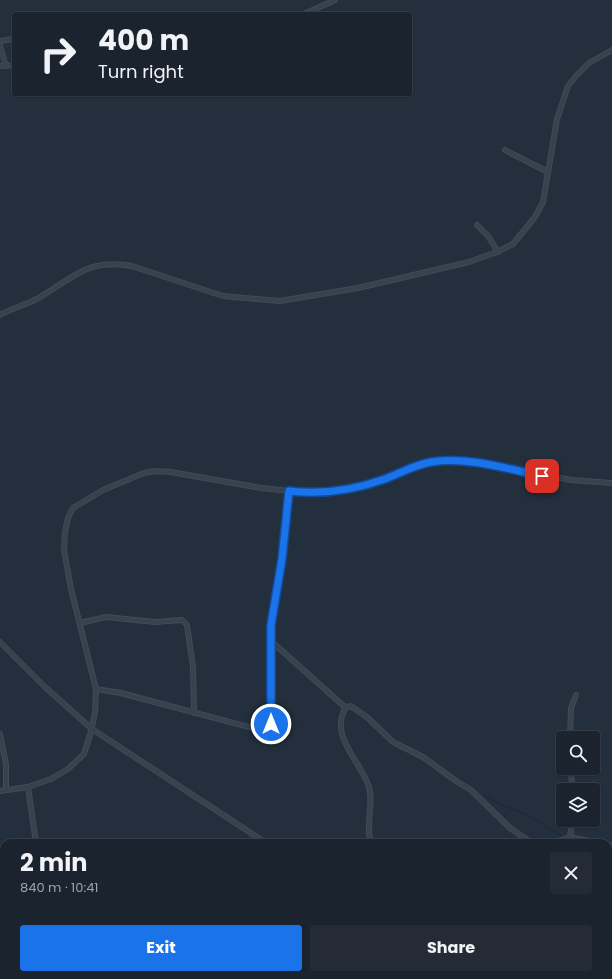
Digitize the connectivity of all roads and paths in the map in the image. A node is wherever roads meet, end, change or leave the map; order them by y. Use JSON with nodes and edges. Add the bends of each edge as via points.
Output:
{"nodes":[{"id":1,"x":335,"y":0,"type":"edge"},
{"id":2,"x":308,"y":12,"type":"edge"},
{"id":3,"x":12,"y":39,"type":"edge"},
{"id":4,"x":0,"y":41,"type":"edge"},
{"id":5,"x":0,"y":46,"type":"edge"},
{"id":6,"x":612,"y":50,"type":"edge"},
{"id":7,"x":12,"y":65,"type":"edge"},
{"id":8,"x":0,"y":66,"type":"edge"},
{"id":9,"x":6,"y":66,"type":"junction"},
{"id":10,"x":505,"y":150,"type":"dead end"},
{"id":11,"x":548,"y":172,"type":"junction"},
{"id":12,"x":477,"y":225,"type":"dead end"},
{"id":13,"x":498,"y":252,"type":"junction"},
{"id":14,"x":0,"y":315,"type":"edge"},
{"id":15,"x":612,"y":483,"type":"edge"},
{"id":16,"x":289,"y":491,"type":"junction"},
{"id":17,"x":80,"y":623,"type":"junction"},
{"id":18,"x":271,"y":641,"type":"junction"},
{"id":19,"x":0,"y":642,"type":"edge"},
{"id":20,"x":96,"y":688,"type":"junction"},
{"id":21,"x":576,"y":695,"type":"dead end"},
{"id":22,"x":346,"y":708,"type":"junction"},
{"id":23,"x":194,"y":713,"type":"junction"},
{"id":24,"x":92,"y":729,"type":"junction"},
{"id":25,"x":570,"y":731,"type":"edge"},
{"id":26,"x":0,"y":734,"type":"edge"},
{"id":27,"x":28,"y":787,"type":"junction"},
{"id":28,"x":6,"y":790,"type":"junction"},
{"id":29,"x":0,"y":791,"type":"edge"},
{"id":30,"x":571,"y":827,"type":"edge"},
{"id":31,"x":570,"y":837,"type":"junction"},
{"id":32,"x":35,"y":839,"type":"edge"},
{"id":33,"x":260,"y":839,"type":"edge"},
{"id":34,"x":371,"y":839,"type":"edge"},
{"id":35,"x":526,"y":839,"type":"edge"},
{"id":36,"x":564,"y":839,"type":"edge"},
{"id":37,"x":579,"y":839,"type":"edge"}],
"edges":[{"from":1,"to":2,"type":"street"},
{"from":3,"to":4,"type":"street"},
{"from":5,"to":9,"type":"street"},
{"from":6,"to":11,"type":"street","via":[[589,63],[568,86],[557,119]]},
{"from":7,"to":9,"type":"street"},
{"from":8,"to":9,"type":"street"},
{"from":10,"to":11,"type":"street"},
{"from":11,"to":13,"type":"street","via":[[543,202],[535,216],[513,244]]},
{"from":12,"to":13,"type":"street"},
{"from":13,"to":14,"type":"street","via":[[469,262],[365,286],[280,301],[223,296],[132,266],[102,264],[84,269],[22,307]]},
{"from":15,"to":16,"type":"street","via":[[572,480],[447,460],[415,466],[385,479],[345,490],[309,494]]},
{"from":16,"to":17,"type":"street","via":[[155,471],[103,490],[73,508],[65,532],[66,563]]},
{"from":16,"to":18,"type":"street"},
{"from":17,"to":20,"type":"street"},
{"from":17,"to":23,"type":"street","via":[[106,617],[155,622],[182,620],[187,625],[193,667]]},
{"from":18,"to":22,"type":"street"},
{"from":18,"to":23,"type":"street","via":[[271,733]]},
{"from":19,"to":24,"type":"street"},
{"from":20,"to":23,"type":"street"},
{"from":20,"to":24,"type":"street"},
{"from":21,"to":25,"type":"street","via":[[571,708]]},
{"from":22,"to":34,"type":"street","via":[[342,721],[342,736],[369,789]]},
{"from":22,"to":35,"type":"street","via":[[351,706],[356,709],[393,742],[423,757],[471,790],[510,828]]},
{"from":24,"to":27,"type":"street","via":[[84,754],[68,769],[51,779]]},
{"from":24,"to":33,"type":"street"},
{"from":26,"to":28,"type":"street","via":[[6,764]]},
{"from":27,"to":28,"type":"street"},
{"from":27,"to":32,"type":"street"},
{"from":28,"to":29,"type":"street"},
{"from":30,"to":31,"type":"street"},
{"from":31,"to":36,"type":"street"},
{"from":31,"to":37,"type":"street"}]}
